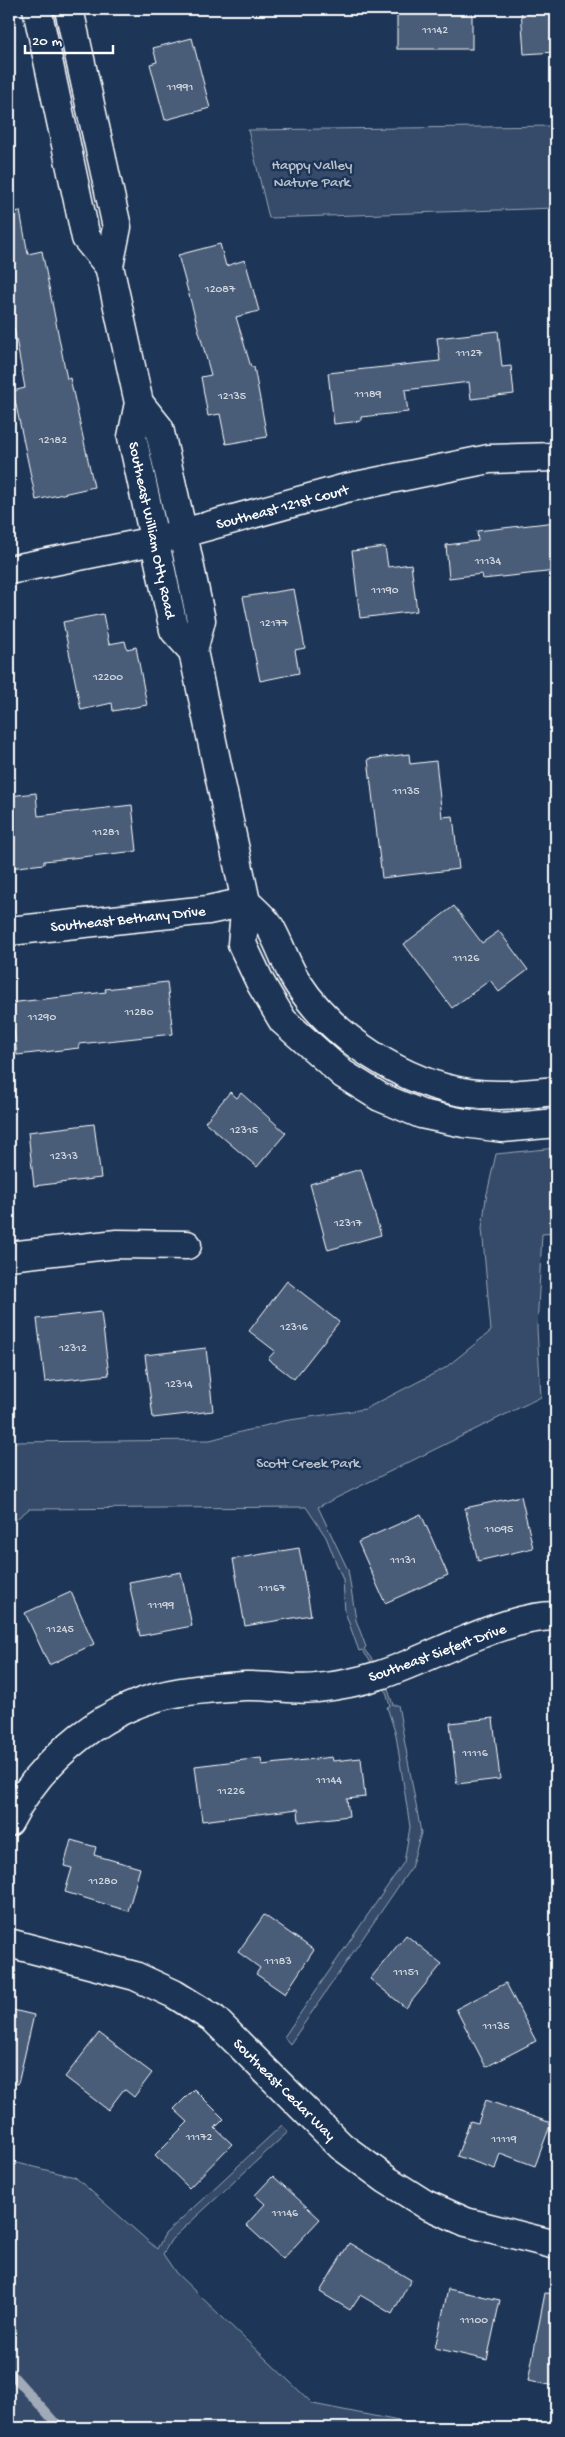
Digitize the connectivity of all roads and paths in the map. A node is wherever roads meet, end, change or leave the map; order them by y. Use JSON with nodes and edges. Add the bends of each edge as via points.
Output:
{"nodes":[{"id":1,"x":37,"y":9,"type":"edge"},
{"id":2,"x":69,"y":9,"type":"edge"},
{"id":3,"x":109,"y":266,"type":"junction"},
{"id":4,"x":139,"y":403,"type":"junction"},
{"id":5,"x":556,"y":457,"type":"edge"},
{"id":6,"x":183,"y":534,"type":"junction"},
{"id":7,"x":154,"y":541,"type":"junction"},
{"id":8,"x":9,"y":570,"type":"edge"},
{"id":9,"x":193,"y":651,"type":"junction"},
{"id":10,"x":246,"y":902,"type":"junction"},
{"id":11,"x":9,"y":932,"type":"edge"},
{"id":12,"x":556,"y":1091,"type":"edge"},
{"id":13,"x":556,"y":1123,"type":"edge"},
{"id":14,"x":187,"y":1245,"type":"dead end"},
{"id":15,"x":9,"y":1256,"type":"edge"},
{"id":16,"x":556,"y":1616,"type":"edge"},
{"id":17,"x":9,"y":1822,"type":"edge"},
{"id":18,"x":9,"y":1943,"type":"edge"},
{"id":19,"x":556,"y":2245,"type":"edge"}],
"edges":[{"from":1,"to":3,"type":"street","name":"Southeast William Otty Road","via":[[86,238]]},
{"from":2,"to":3,"type":"street","name":"Southeast William Otty Road","via":[[117,227]]},
{"from":3,"to":4,"type":"street","name":"Southeast William Otty Road"},
{"from":4,"to":6,"type":"street","name":"Southeast William Otty Road","via":[[159,428]]},
{"from":4,"to":7,"type":"street","name":"Southeast William Otty Road","via":[[132,436]]},
{"from":5,"to":6,"type":"street","name":"Southeast 121st Court","via":[[489,459],[356,486]]},
{"from":6,"to":7,"type":"street","name":"Southeast 121st Court"},
{"from":6,"to":9,"type":"street","name":"Southeast William Otty Road","via":[[201,620]]},
{"from":7,"to":8,"type":"street","name":"Southeast 121st Court"},
{"from":7,"to":9,"type":"street","name":"Southeast William Otty Road","via":[[174,630]]},
{"from":9,"to":10,"type":"street","name":"Southeast William Otty Road"},
{"from":10,"to":11,"type":"street","name":"Southeast Bethany Drive","via":[[208,910]]},
{"from":10,"to":12,"type":"street","via":[[269,926],[296,981],[315,1007],[342,1033],[381,1061],[422,1080],[467,1093],[510,1096]]},
{"from":10,"to":13,"type":"street","name":"Southeast William Otty Road","via":[[242,944],[261,984],[283,1021],[343,1074],[380,1098],[421,1114],[503,1128]]},
{"from":14,"to":15,"type":"street","via":[[117,1244]]},
{"from":16,"to":17,"type":"street","name":"Southeast Siefert Drive","via":[[501,1628],[381,1674],[317,1688],[247,1686],[180,1692],[135,1705],[87,1730],[47,1766],[16,1807]]},
{"from":18,"to":19,"type":"street","name":"Southeast Cedar Way","via":[[135,1976],[174,1994],[214,2020],[342,2146],[395,2185],[425,2204],[466,2222]]}]}
